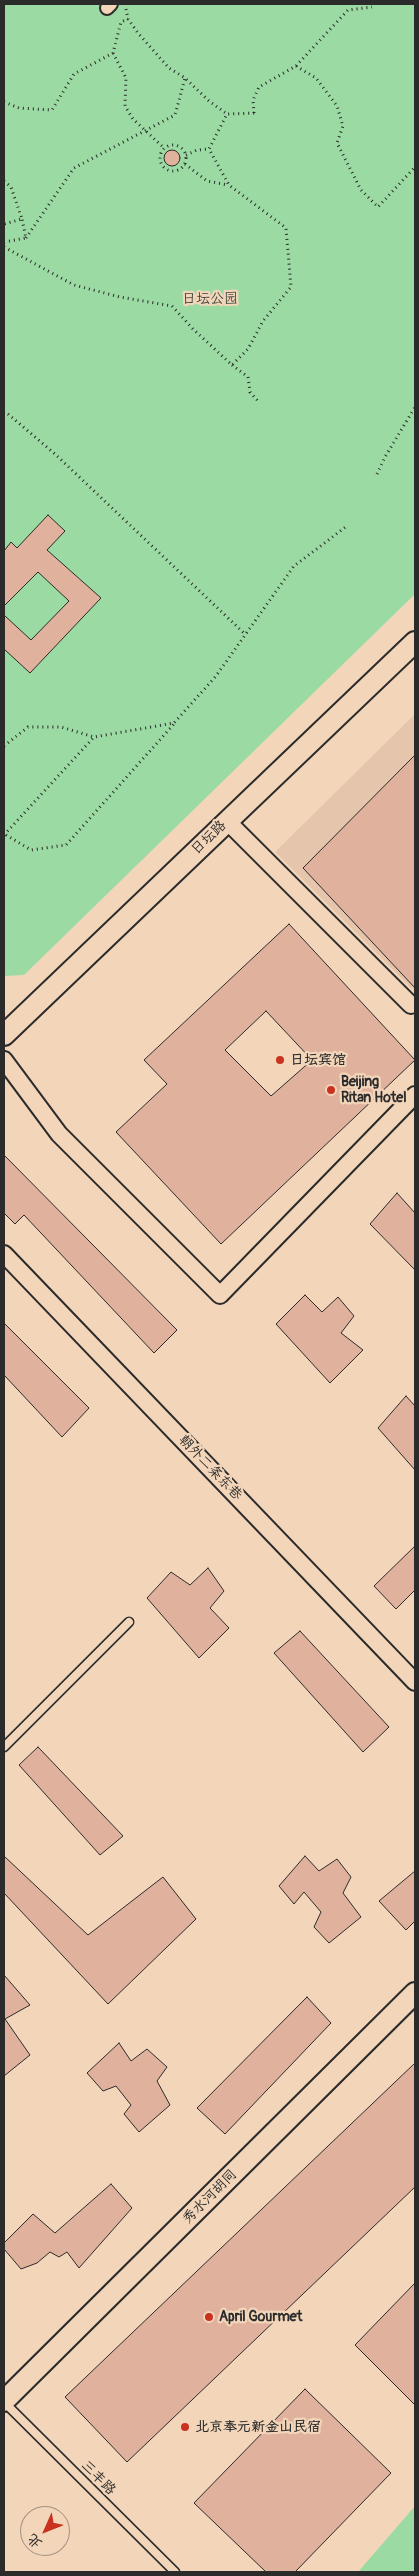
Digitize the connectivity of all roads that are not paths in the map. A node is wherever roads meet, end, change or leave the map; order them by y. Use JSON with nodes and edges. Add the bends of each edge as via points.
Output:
{"nodes":[{"id":1,"x":415,"y":642,"type":"edge"},
{"id":2,"x":227,"y":821,"type":"junction"},
{"id":3,"x":411,"y":1004,"type":"dead end"},
{"id":4,"x":4,"y":1035,"type":"edge"},
{"id":5,"x":4,"y":1060,"type":"edge"},
{"id":6,"x":415,"y":1095,"type":"edge"},
{"id":7,"x":4,"y":1254,"type":"edge"},
{"id":8,"x":129,"y":1622,"type":"dead end"},
{"id":9,"x":415,"y":1682,"type":"edge"},
{"id":10,"x":4,"y":1747,"type":"edge"},
{"id":11,"x":415,"y":1993,"type":"edge"},
{"id":12,"x":4,"y":2402,"type":"edge"},
{"id":13,"x":175,"y":2572,"type":"edge"}],
"edges":[{"from":1,"to":2,"type":"street","name":"日坛路"},
{"from":2,"to":3,"type":"street"},
{"from":2,"to":4,"type":"street","name":"日坛路"},
{"from":5,"to":6,"type":"street","via":[[59,1134],[220,1295]]},
{"from":7,"to":9,"type":"street","name":"朝外二条东巷"},
{"from":8,"to":10,"type":"lane"},
{"from":11,"to":12,"type":"street","name":"秀水河胡同"},
{"from":12,"to":13,"type":"lane","name":"三丰路"}]}
